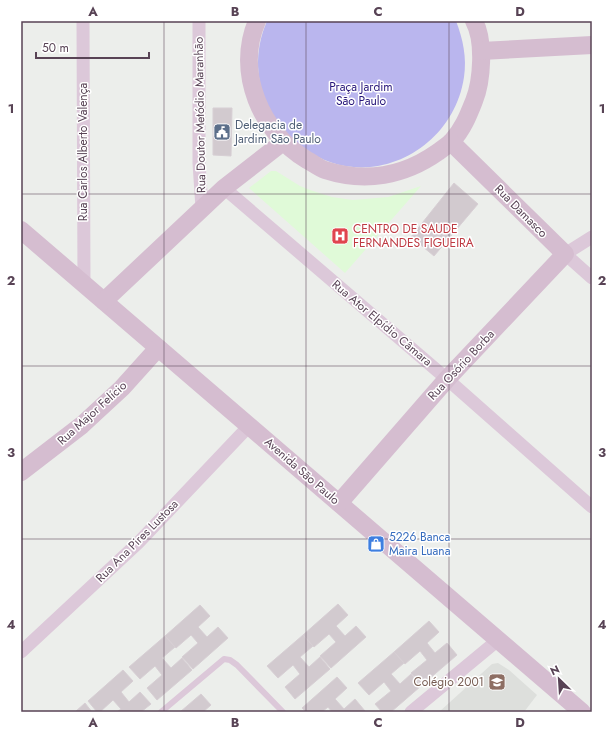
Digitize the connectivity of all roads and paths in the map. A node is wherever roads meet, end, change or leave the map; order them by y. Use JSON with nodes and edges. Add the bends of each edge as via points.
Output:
{"nodes":[{"id":1,"x":82,"y":21,"type":"edge"},
{"id":2,"x":199,"y":21,"type":"edge"},
{"id":3,"x":257,"y":21,"type":"edge"},
{"id":4,"x":474,"y":21,"type":"edge"},
{"id":5,"x":592,"y":45,"type":"edge"},
{"id":6,"x":481,"y":51,"type":"junction"},
{"id":7,"x":283,"y":142,"type":"junction"},
{"id":8,"x":451,"y":142,"type":"junction"},
{"id":9,"x":224,"y":188,"type":"junction"},
{"id":10,"x":202,"y":208,"type":"junction"},
{"id":11,"x":21,"y":230,"type":"edge"},
{"id":12,"x":592,"y":237,"type":"edge"},
{"id":13,"x":565,"y":254,"type":"junction"},
{"id":14,"x":592,"y":278,"type":"edge"},
{"id":15,"x":84,"y":284,"type":"junction"},
{"id":16,"x":104,"y":301,"type":"junction"},
{"id":17,"x":158,"y":348,"type":"junction"},
{"id":18,"x":447,"y":379,"type":"junction"},
{"id":19,"x":249,"y":426,"type":"junction"},
{"id":20,"x":21,"y":472,"type":"edge"},
{"id":21,"x":339,"y":503,"type":"junction"},
{"id":22,"x":592,"y":507,"type":"edge"},
{"id":23,"x":498,"y":640,"type":"junction"},
{"id":24,"x":21,"y":652,"type":"edge"},
{"id":25,"x":575,"y":710,"type":"edge"},
{"id":26,"x":161,"y":712,"type":"edge"},
{"id":27,"x":282,"y":712,"type":"edge"},
{"id":28,"x":411,"y":712,"type":"edge"}],
"edges":[{"from":1,"to":15,"type":"street","name":"Rua Carlos Alberto Valença"},
{"from":2,"to":10,"type":"street","name":"Rua Doutor Metódio Maranhão","via":[[199,162]]},
{"from":3,"to":7,"type":"street","via":[[249,62],[252,88],[261,112]]},
{"from":4,"to":6,"type":"street"},
{"from":5,"to":6,"type":"street"},
{"from":6,"to":8,"type":"street","via":[[478,88],[463,126]]},
{"from":7,"to":8,"type":"street","via":[[295,153],[324,170],[358,177],[392,174],[425,161]]},
{"from":7,"to":9,"type":"street"},
{"from":8,"to":13,"type":"street","name":"Rua Damasco"},
{"from":9,"to":10,"type":"street"},
{"from":9,"to":18,"type":"street","name":"Rua Ator Elpídio Câmara"},
{"from":10,"to":16,"type":"street"},
{"from":11,"to":15,"type":"street","name":"Avenida São Paulo"},
{"from":12,"to":13,"type":"street","name":"Rua Osório Borba"},
{"from":13,"to":14,"type":"street","name":"Rua Damasco"},
{"from":13,"to":18,"type":"street","name":"Rua Osório Borba"},
{"from":15,"to":16,"type":"street","name":"Avenida São Paulo"},
{"from":16,"to":17,"type":"street","name":"Avenida São Paulo"},
{"from":17,"to":19,"type":"street","name":"Avenida São Paulo"},
{"from":17,"to":20,"type":"street","name":"Rua Major Felício","via":[[122,388],[82,425]]},
{"from":18,"to":21,"type":"street","name":"Rua Osório Borba"},
{"from":18,"to":22,"type":"street","name":"Rua Ator Elpídio Câmara"},
{"from":19,"to":21,"type":"street","name":"Avenida São Paulo"},
{"from":19,"to":24,"type":"street","name":"Rua Ana Pires Lustosa","via":[[138,543]]},
{"from":21,"to":23,"type":"street","name":"Avenida São Paulo"},
{"from":23,"to":25,"type":"street","name":"Avenida São Paulo"},
{"from":23,"to":28,"type":"street"},
{"from":26,"to":27,"type":"lane","via":[[224,659],[237,665]]}]}
